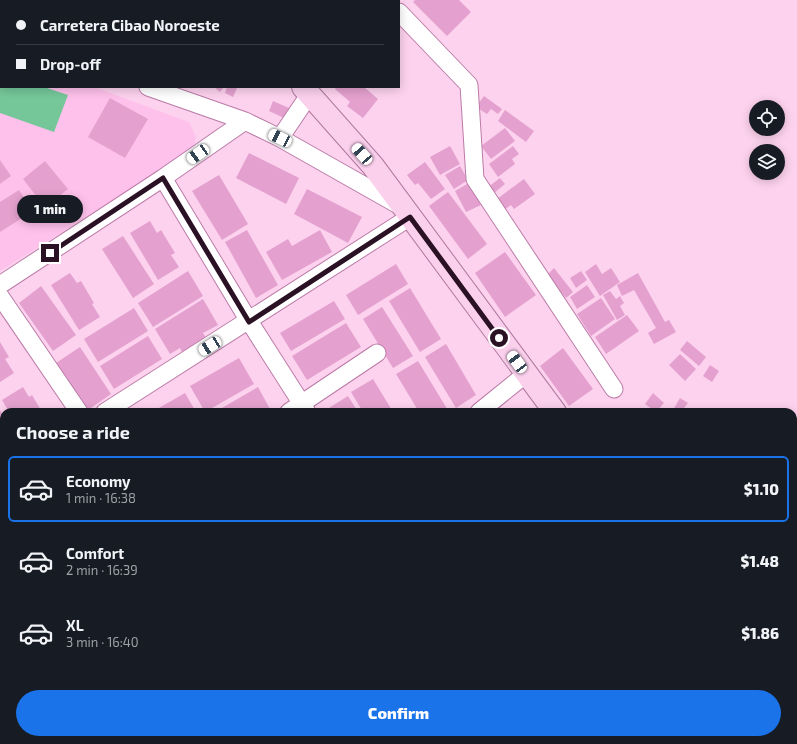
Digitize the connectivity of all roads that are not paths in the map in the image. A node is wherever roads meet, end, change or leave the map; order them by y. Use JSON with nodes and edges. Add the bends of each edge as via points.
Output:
{"nodes":[{"id":1,"x":400,"y":13,"type":"edge"},
{"id":2,"x":151,"y":88,"type":"edge"},
{"id":3,"x":306,"y":91,"type":"edge"},
{"id":4,"x":245,"y":121,"type":"junction"},
{"id":5,"x":280,"y":138,"type":"junction"},
{"id":6,"x":163,"y":178,"type":"junction"},
{"id":7,"x":406,"y":212,"type":"junction"},
{"id":8,"x":0,"y":285,"type":"edge"},
{"id":9,"x":0,"y":296,"type":"edge"},
{"id":10,"x":249,"y":322,"type":"junction"},
{"id":11,"x":377,"y":353,"type":"dead end"},
{"id":12,"x":526,"y":374,"type":"junction"},
{"id":13,"x":614,"y":388,"type":"dead end"},
{"id":14,"x":76,"y":408,"type":"edge"},
{"id":15,"x":111,"y":408,"type":"edge"},
{"id":16,"x":298,"y":408,"type":"edge"},
{"id":17,"x":300,"y":408,"type":"edge"},
{"id":18,"x":484,"y":408,"type":"edge"},
{"id":19,"x":552,"y":408,"type":"edge"}],
"edges":[{"from":1,"to":13,"type":"street","via":[[469,86],[475,179]]},
{"from":2,"to":4,"type":"street"},
{"from":3,"to":5,"type":"street"},
{"from":3,"to":7,"type":"main road","via":[[373,166]]},
{"from":4,"to":5,"type":"street"},
{"from":4,"to":6,"type":"street"},
{"from":5,"to":7,"type":"street"},
{"from":6,"to":8,"type":"street"},
{"from":6,"to":10,"type":"street"},
{"from":7,"to":10,"type":"street"},
{"from":7,"to":12,"type":"main road"},
{"from":9,"to":14,"type":"street"},
{"from":10,"to":15,"type":"street"},
{"from":10,"to":16,"type":"street"},
{"from":11,"to":17,"type":"street"},
{"from":12,"to":18,"type":"street"},
{"from":12,"to":19,"type":"main road"}]}
